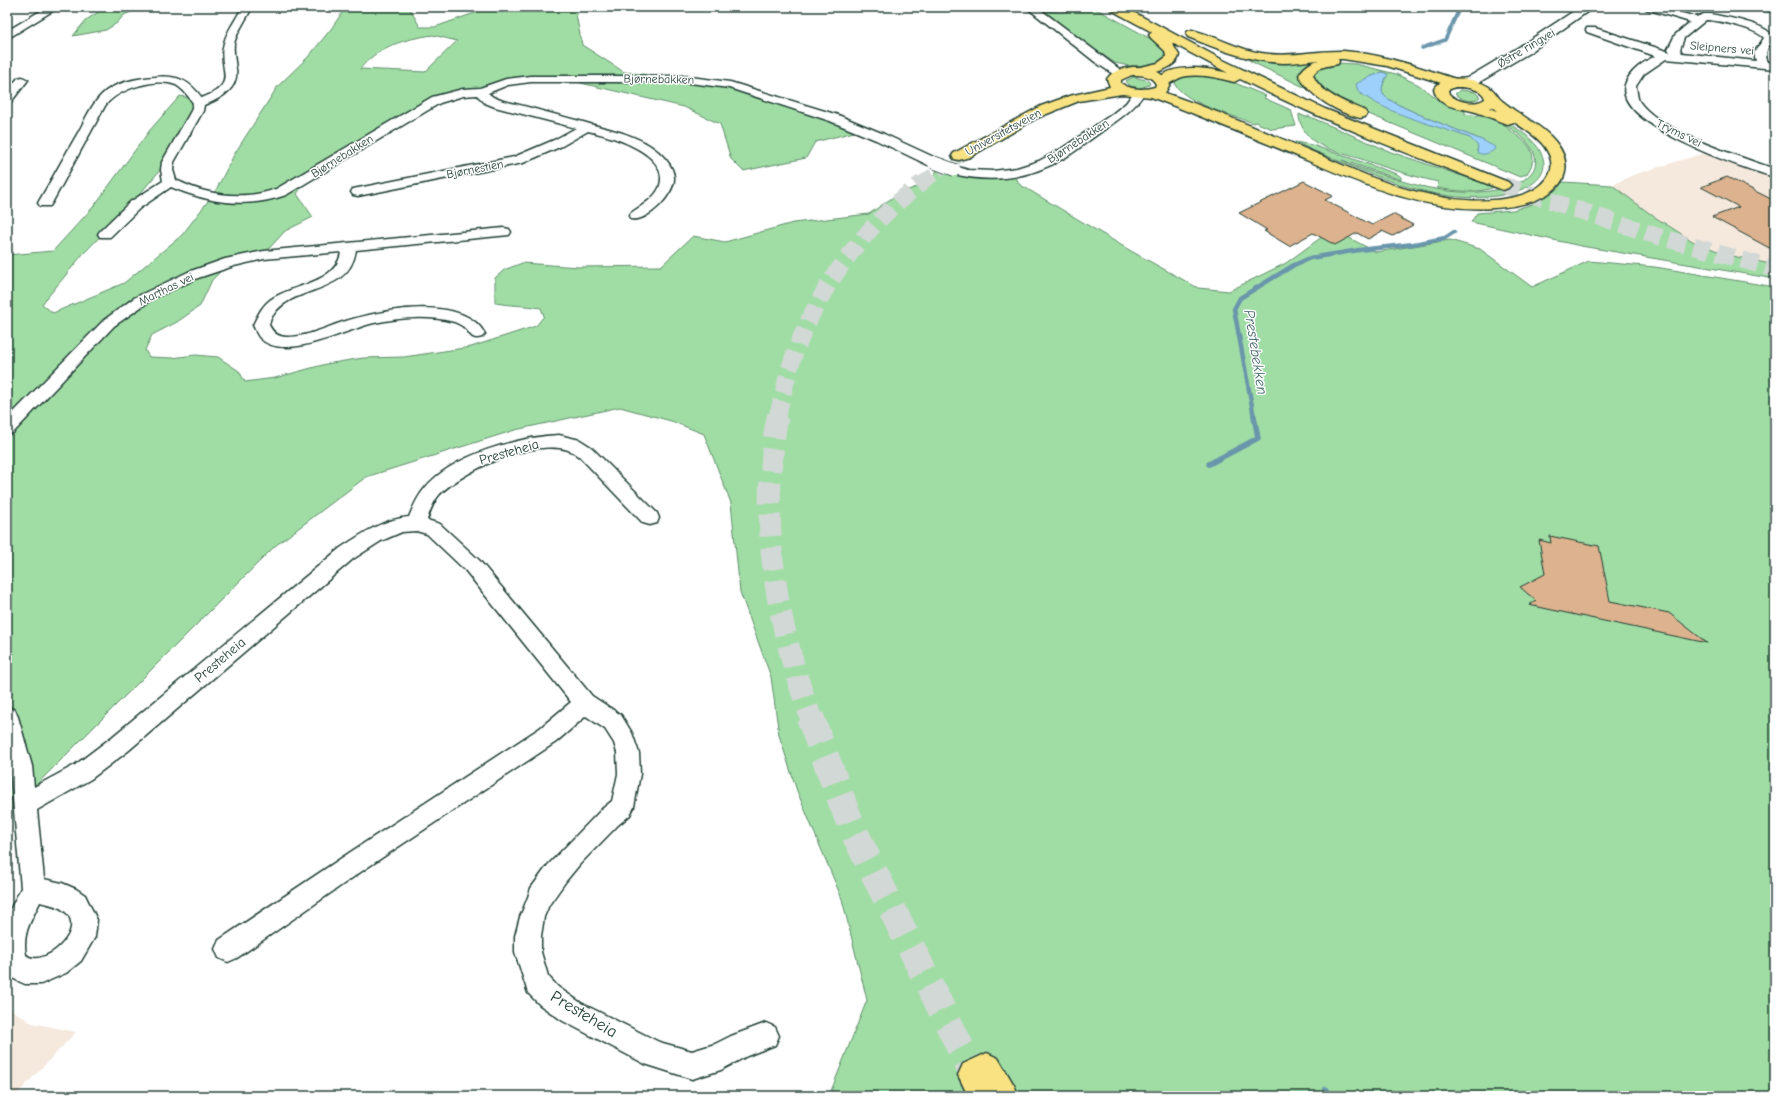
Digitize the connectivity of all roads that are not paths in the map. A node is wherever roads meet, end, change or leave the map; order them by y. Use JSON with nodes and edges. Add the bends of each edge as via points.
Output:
{"nodes":[{"id":1,"x":54,"y":7,"type":"edge"},
{"id":2,"x":247,"y":7,"type":"edge"},
{"id":3,"x":1031,"y":7,"type":"edge"},
{"id":4,"x":1133,"y":7,"type":"edge"},
{"id":5,"x":1588,"y":7,"type":"edge"},
{"id":6,"x":1597,"y":7,"type":"edge"},
{"id":7,"x":1650,"y":7,"type":"edge"},
{"id":8,"x":1116,"y":8,"type":"edge"},
{"id":9,"x":1147,"y":14,"type":"junction"},
{"id":10,"x":1697,"y":21,"type":"junction"},
{"id":11,"x":1591,"y":30,"type":"dead end"},
{"id":12,"x":7,"y":36,"type":"edge"},
{"id":13,"x":1664,"y":55,"type":"junction"},
{"id":14,"x":1678,"y":57,"type":"junction"},
{"id":15,"x":1763,"y":64,"type":"junction"},
{"id":16,"x":1775,"y":66,"type":"edge"},
{"id":17,"x":1140,"y":71,"type":"junction"},
{"id":18,"x":1117,"y":76,"type":"junction"},
{"id":19,"x":22,"y":80,"type":"dead end"},
{"id":20,"x":1458,"y":83,"type":"junction"},
{"id":21,"x":1153,"y":89,"type":"junction"},
{"id":22,"x":1123,"y":90,"type":"junction"},
{"id":23,"x":482,"y":91,"type":"junction"},
{"id":24,"x":1277,"y":92,"type":"junction"},
{"id":25,"x":1440,"y":93,"type":"junction"},
{"id":26,"x":1491,"y":96,"type":"junction"},
{"id":27,"x":7,"y":99,"type":"edge"},
{"id":28,"x":199,"y":103,"type":"junction"},
{"id":29,"x":1475,"y":107,"type":"junction"},
{"id":30,"x":586,"y":127,"type":"junction"},
{"id":31,"x":1406,"y":139,"type":"junction"},
{"id":32,"x":1774,"y":158,"type":"dead end"},
{"id":33,"x":1771,"y":172,"type":"edge"},
{"id":34,"x":170,"y":182,"type":"junction"},
{"id":35,"x":358,"y":192,"type":"dead end"},
{"id":36,"x":45,"y":203,"type":"dead end"},
{"id":37,"x":636,"y":216,"type":"dead end"},
{"id":38,"x":504,"y":232,"type":"dead end"},
{"id":39,"x":105,"y":234,"type":"dead end"},
{"id":40,"x":349,"y":248,"type":"junction"},
{"id":41,"x":477,"y":334,"type":"dead end"},
{"id":42,"x":7,"y":429,"type":"edge"},
{"id":43,"x":650,"y":518,"type":"dead end"},
{"id":44,"x":416,"y":524,"type":"junction"},
{"id":45,"x":584,"y":703,"type":"junction"},
{"id":46,"x":7,"y":717,"type":"edge"},
{"id":47,"x":26,"y":804,"type":"junction"},
{"id":48,"x":34,"y":888,"type":"dead end"},
{"id":49,"x":228,"y":949,"type":"dead end"},
{"id":50,"x":766,"y":1036,"type":"dead end"},
{"id":51,"x":982,"y":1080,"type":"tunnel mouth"},
{"id":52,"x":1003,"y":1096,"type":"edge"}],
"edges":[{"from":1,"to":12,"type":"street"},
{"from":2,"to":28,"type":"street","via":[[230,41],[229,85],[217,96]]},
{"from":3,"to":18,"type":"street"},
{"from":4,"to":9,"type":"main road"},
{"from":5,"to":20,"type":"main road","name":"Østre ringvei","via":[[1524,50],[1471,81]]},
{"from":6,"to":26,"type":"main road","name":"Østre ringvei","via":[[1520,60],[1494,82],[1490,88]]},
{"from":7,"to":10,"type":"street","name":"Sleipners vei"},
{"from":8,"to":17,"type":"main road","via":[[1165,43],[1173,55],[1172,59],[1162,66]]},
{"from":8,"to":24,"type":"main road"},
{"from":9,"to":20,"type":"main road","via":[[1216,44],[1252,55],[1278,59],[1331,55],[1359,56]]},
{"from":9,"to":31,"type":"main road","via":[[1304,94]]},
{"from":10,"to":14,"type":"street","name":"Sleipners vei","via":[[1678,37],[1674,49]]},
{"from":10,"to":15,"type":"street","name":"Sleipners vei","via":[[1711,17],[1758,29],[1767,34],[1769,38],[1759,58]]},
{"from":11,"to":13,"type":"street","name":"Sleipners vei"},
{"from":13,"to":14,"type":"street","name":"Sleipners vei"},
{"from":13,"to":33,"type":"street","name":"Tryms vei","via":[[1645,68],[1630,86],[1631,94],[1641,111],[1666,129]]},
{"from":14,"to":15,"type":"street","name":"Sleipners vei"},
{"from":15,"to":16,"type":"street","name":"Sleipners vei"},
{"from":17,"to":18,"type":"main road","via":[[1129,71]]},
{"from":17,"to":21,"type":"main road","via":[[1152,74]]},
{"from":18,"to":22,"type":"main road","via":[[1115,85]]},
{"from":18,"to":22,"type":"main road","name":"Universitetsveien","via":[[1043,104],[959,156],[1057,103],[1092,93]]},
{"from":19,"to":27,"type":"street"},
{"from":20,"to":25,"type":"main road","via":[[1442,87]]},
{"from":20,"to":26,"type":"main road","via":[[1477,86]]},
{"from":21,"to":22,"type":"main road"},
{"from":21,"to":23,"type":"street","name":"Bjørnebakken","bridge":true,"via":[[1065,152],[1034,168],[994,175],[954,170],[834,118],[743,88],[714,82],[666,78],[531,79],[506,82]]},
{"from":21,"to":24,"type":"main road","via":[[1175,74],[1201,71]]},
{"from":21,"to":26,"type":"main road","via":[[1397,192],[1436,201],[1479,205],[1512,202],[1537,194],[1550,186],[1559,171],[1555,152],[1545,138]]},
{"from":21,"to":29,"type":"main road","via":[[1417,193],[1451,199],[1485,200],[1517,195],[1541,183],[1550,169],[1548,156],[1540,142],[1512,122]]},
{"from":23,"to":30,"type":"street","via":[[489,100],[499,104]]},
{"from":23,"to":34,"type":"street","name":"Bjørnebakken","via":[[450,96],[421,107],[303,180],[270,196],[225,198],[199,194]]},
{"from":24,"to":31,"type":"main road","via":[[1377,136],[1509,183]]},
{"from":25,"to":29,"type":"main road","via":[[1453,102]]},
{"from":25,"to":31,"type":"main road","via":[[1404,74],[1354,61],[1320,63],[1307,72],[1309,82],[1317,90]]},
{"from":26,"to":29,"type":"main road","via":[[1492,101],[1486,106]]},
{"from":28,"to":34,"type":"street","via":[[168,162]]},
{"from":28,"to":36,"type":"street","via":[[185,86],[170,80],[150,81],[115,90],[99,106]]},
{"from":30,"to":35,"type":"street","name":"Bjørnestien","via":[[558,144],[518,160]]},
{"from":30,"to":37,"type":"street","via":[[611,133],[638,145],[664,164],[669,179],[667,188],[654,204]]},
{"from":32,"to":33,"type":"street","name":"Tryms vei"},
{"from":34,"to":39,"type":"street","via":[[135,205]]},
{"from":38,"to":40,"type":"street","name":"Marthas vei"},
{"from":40,"to":41,"type":"street","via":[[347,261],[338,271],[286,298],[265,314],[261,325],[265,334],[287,342],[307,340],[355,322],[424,313],[441,314],[464,321],[470,324]]},
{"from":40,"to":42,"type":"street","name":"Marthas vei","via":[[246,258],[193,275],[149,295],[109,323]]},
{"from":43,"to":44,"type":"street","name":"Presteheia","via":[[580,448],[552,441],[498,452],[461,469],[431,492]]},
{"from":44,"to":45,"type":"street","name":"Presteheia","via":[[433,529],[472,564]]},
{"from":44,"to":47,"type":"street","name":"Presteheia","via":[[388,529],[346,554],[120,744],[83,772]]},
{"from":45,"to":49,"type":"street","via":[[548,735]]},
{"from":45,"to":50,"type":"street","name":"Presteheia","via":[[613,722],[617,728],[628,753],[629,774],[622,806],[572,856],[540,897],[528,936],[528,952],[537,984],[572,1012],[654,1054],[692,1065],[721,1056],[740,1045]]},
{"from":46,"to":47,"type":"street","via":[[21,766]]},
{"from":47,"to":48,"type":"street"},
{"from":51,"to":52,"type":"main road"}]}
